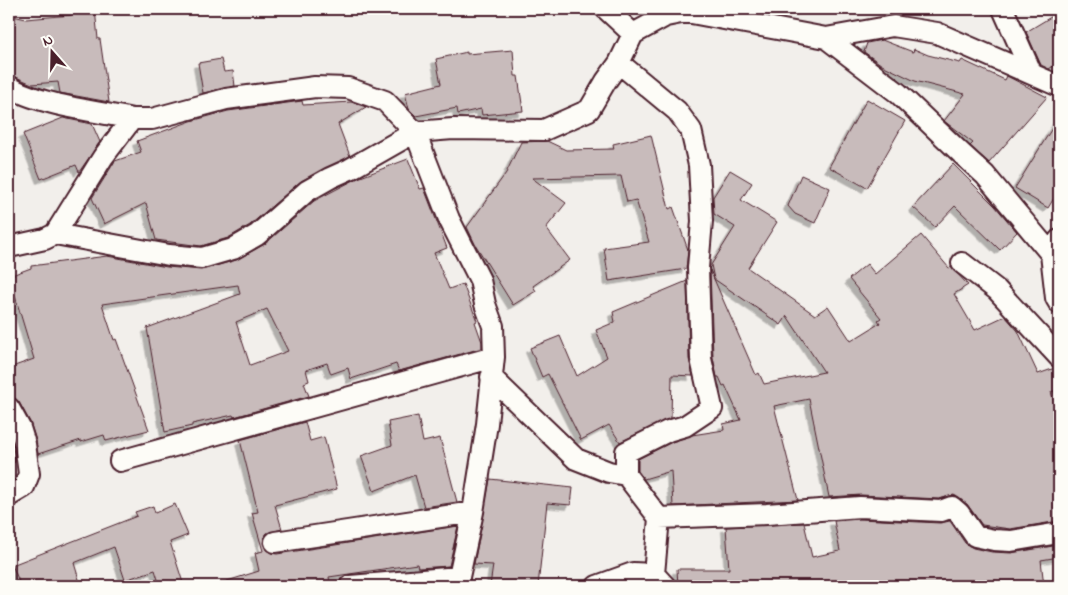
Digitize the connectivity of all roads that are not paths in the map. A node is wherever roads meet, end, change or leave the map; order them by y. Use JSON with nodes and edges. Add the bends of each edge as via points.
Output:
{"nodes":[{"id":1,"x":606,"y":9,"type":"edge"},
{"id":2,"x":1003,"y":9,"type":"edge"},
{"id":3,"x":633,"y":34,"type":"junction"},
{"id":4,"x":826,"y":38,"type":"junction"},
{"id":5,"x":620,"y":63,"type":"junction"},
{"id":6,"x":1032,"y":74,"type":"junction"},
{"id":7,"x":9,"y":86,"type":"edge"},
{"id":8,"x":1059,"y":86,"type":"edge"},
{"id":9,"x":132,"y":119,"type":"junction"},
{"id":10,"x":415,"y":132,"type":"junction"},
{"id":11,"x":55,"y":234,"type":"junction"},
{"id":12,"x":9,"y":247,"type":"edge"},
{"id":13,"x":1055,"y":247,"type":"edge"},
{"id":14,"x":962,"y":263,"type":"dead end"},
{"id":15,"x":1059,"y":303,"type":"edge"},
{"id":16,"x":494,"y":357,"type":"junction"},
{"id":17,"x":1059,"y":357,"type":"edge"},
{"id":18,"x":491,"y":378,"type":"junction"},
{"id":19,"x":9,"y":408,"type":"edge"},
{"id":20,"x":120,"y":461,"type":"dead end"},
{"id":21,"x":626,"y":475,"type":"junction"},
{"id":22,"x":9,"y":496,"type":"edge"},
{"id":23,"x":472,"y":512,"type":"junction"},
{"id":24,"x":659,"y":518,"type":"junction"},
{"id":25,"x":1059,"y":533,"type":"edge"},
{"id":26,"x":275,"y":542,"type":"dead end"},
{"id":27,"x":459,"y":582,"type":"edge"},
{"id":28,"x":656,"y":582,"type":"edge"},
{"id":29,"x":350,"y":586,"type":"edge"},
{"id":30,"x":597,"y":586,"type":"edge"}],
"edges":[{"from":1,"to":3,"type":"street"},
{"from":2,"to":6,"type":"street"},
{"from":3,"to":4,"type":"street","via":[[666,16],[686,12]]},
{"from":3,"to":5,"type":"street"},
{"from":4,"to":6,"type":"street","via":[[893,26],[937,33]]},
{"from":4,"to":13,"type":"street","via":[[898,93]]},
{"from":5,"to":10,"type":"street","via":[[589,110],[544,130],[453,128]]},
{"from":5,"to":21,"type":"street","via":[[677,111],[690,130],[699,164],[702,221],[698,268],[701,359],[712,408],[685,426],[626,452]]},
{"from":6,"to":8,"type":"street"},
{"from":7,"to":9,"type":"street","via":[[42,100]]},
{"from":9,"to":10,"type":"street","via":[[152,119],[226,99],[315,87],[348,88],[385,102]]},
{"from":9,"to":11,"type":"street","via":[[103,157]]},
{"from":10,"to":11,"type":"street","via":[[307,191],[257,235],[233,249],[202,258]]},
{"from":10,"to":16,"type":"street","via":[[449,219],[480,280],[493,326]]},
{"from":11,"to":12,"type":"street"},
{"from":13,"to":15,"type":"street","via":[[1056,298]]},
{"from":14,"to":17,"type":"street","via":[[998,290]]},
{"from":16,"to":18,"type":"street"},
{"from":16,"to":20,"type":"street"},
{"from":18,"to":21,"type":"street","via":[[576,459]]},
{"from":18,"to":23,"type":"street"},
{"from":19,"to":22,"type":"street","via":[[25,444],[29,474],[24,487]]},
{"from":21,"to":24,"type":"street"},
{"from":23,"to":26,"type":"street"},
{"from":23,"to":27,"type":"street"},
{"from":24,"to":25,"type":"street","via":[[860,507],[941,511],[952,507],[975,536],[1011,541]]},
{"from":24,"to":28,"type":"street"},
{"from":27,"to":29,"type":"street"},
{"from":28,"to":30,"type":"street","via":[[633,573]]}]}
